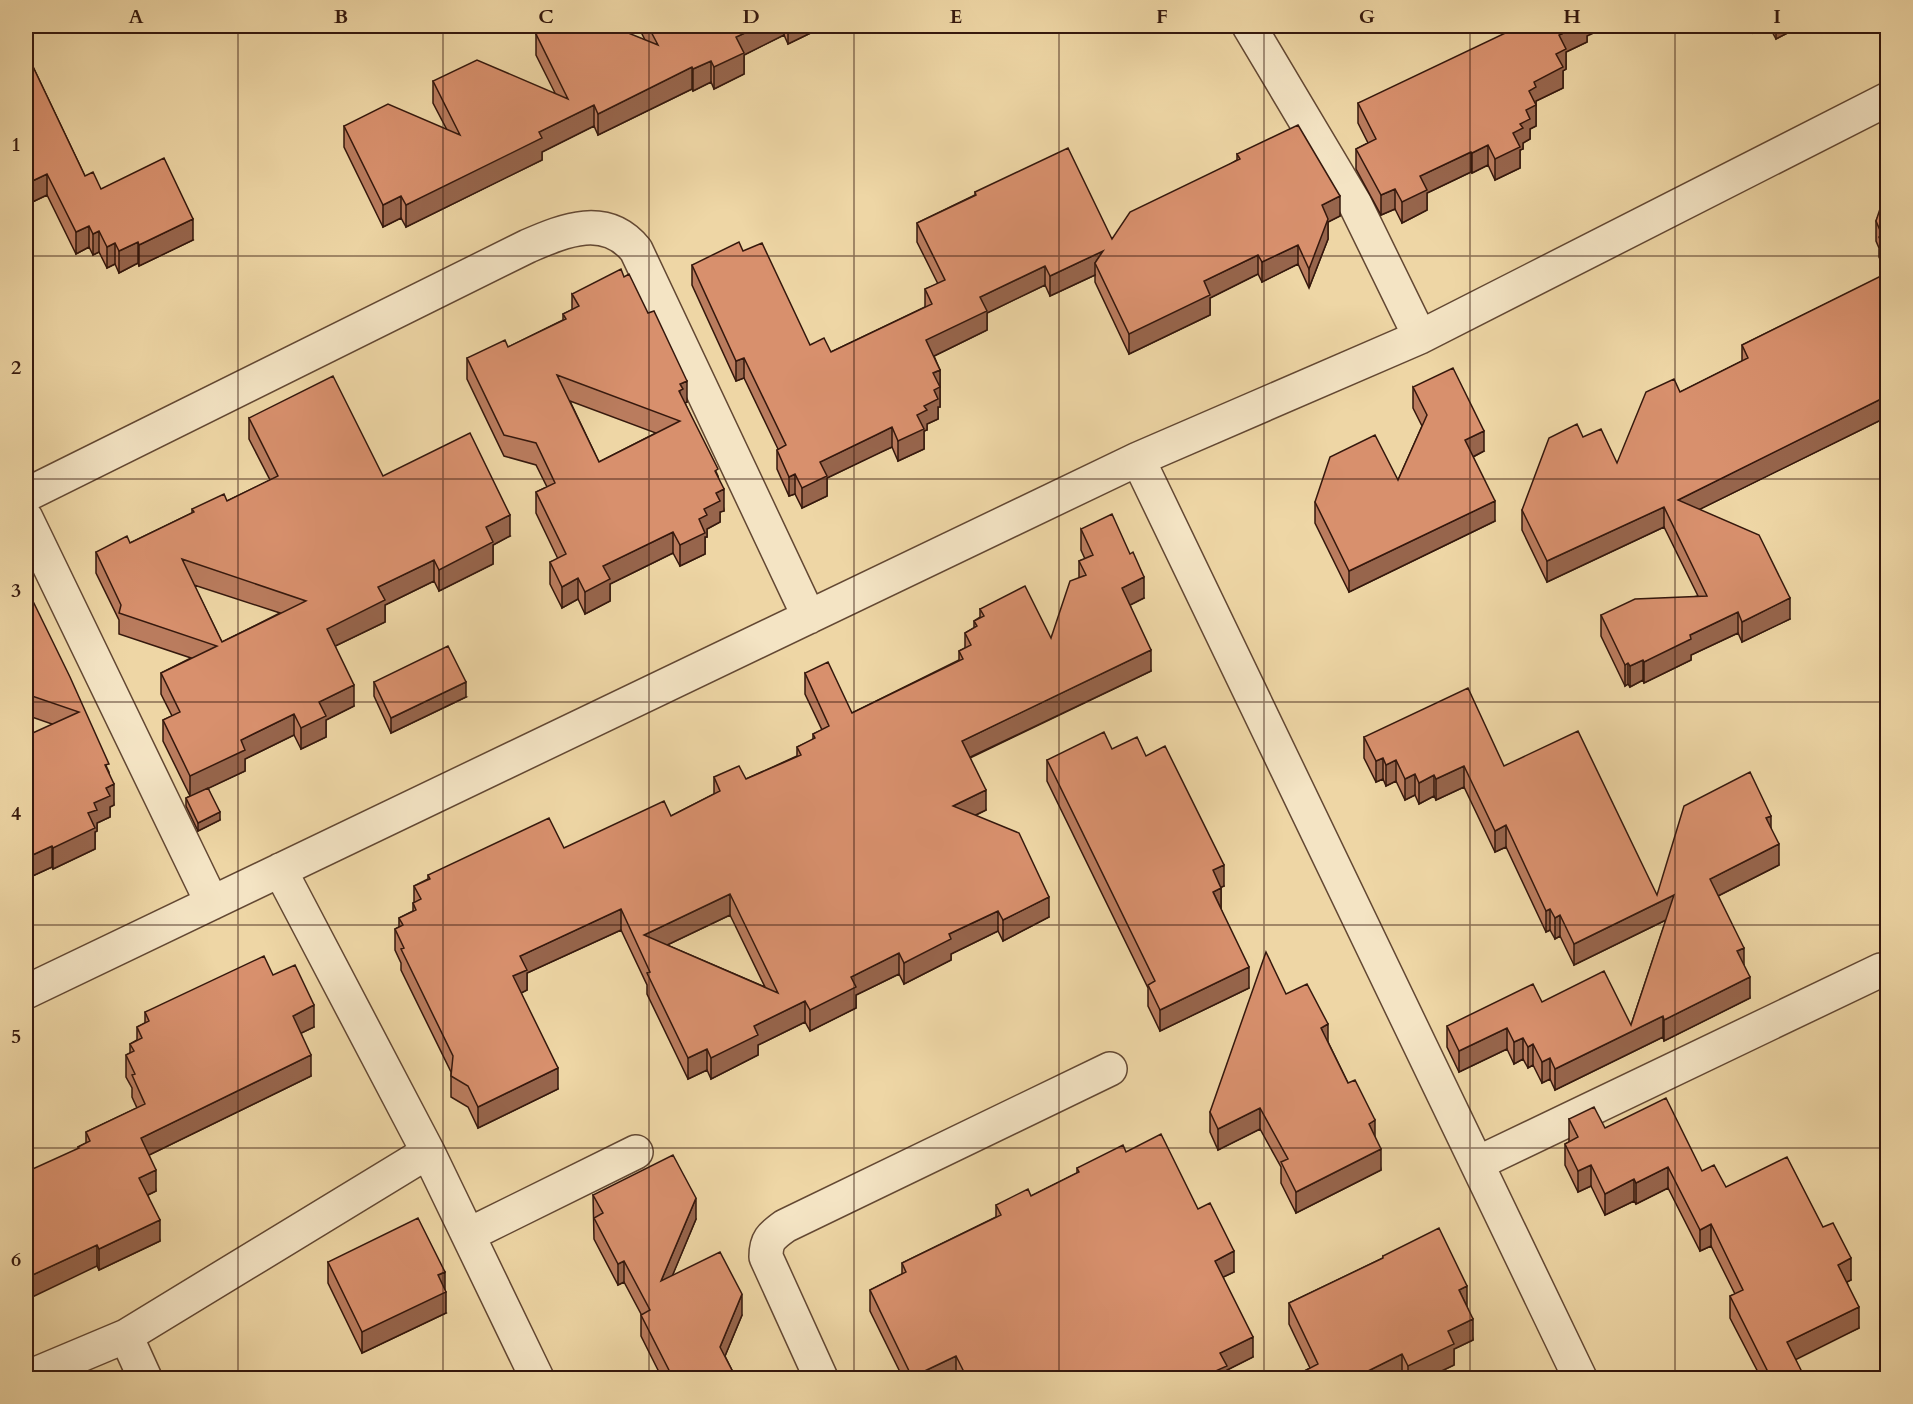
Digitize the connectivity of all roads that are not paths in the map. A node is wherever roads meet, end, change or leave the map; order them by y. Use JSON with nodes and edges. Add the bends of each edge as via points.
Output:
{"nodes":[{"id":1,"x":1249,"y":26,"type":"edge"},
{"id":2,"x":1887,"y":99,"type":"edge"},
{"id":3,"x":1420,"y":337,"type":"junction"},
{"id":4,"x":1138,"y":459,"type":"junction"},
{"id":5,"x":26,"y":495,"type":"edge"},
{"id":6,"x":26,"y":518,"type":"edge"},
{"id":7,"x":809,"y":617,"type":"junction"},
{"id":8,"x":280,"y":870,"type":"junction"},
{"id":9,"x":212,"y":903,"type":"junction"},
{"id":10,"x":1881,"y":970,"type":"dead end"},
{"id":11,"x":26,"y":992,"type":"edge"},
{"id":12,"x":1110,"y":1070,"type":"dead end"},
{"id":13,"x":428,"y":1152,"type":"junction"},
{"id":14,"x":636,"y":1152,"type":"dead end"},
{"id":15,"x":1478,"y":1163,"type":"junction"},
{"id":16,"x":468,"y":1235,"type":"junction"},
{"id":17,"x":126,"y":1336,"type":"junction"},
{"id":18,"x":26,"y":1378,"type":"edge"},
{"id":19,"x":145,"y":1378,"type":"edge"},
{"id":20,"x":537,"y":1378,"type":"edge"},
{"id":21,"x":821,"y":1378,"type":"edge"},
{"id":22,"x":1580,"y":1378,"type":"edge"}],
"edges":[{"from":1,"to":3,"type":"street","via":[[1355,204]]},
{"from":2,"to":3,"type":"street"},
{"from":3,"to":4,"type":"street"},
{"from":4,"to":7,"type":"street"},
{"from":4,"to":15,"type":"street"},
{"from":5,"to":7,"type":"street","via":[[528,246],[567,231],[600,228],[627,240],[636,250]]},
{"from":6,"to":9,"type":"street"},
{"from":7,"to":8,"type":"street"},
{"from":8,"to":9,"type":"street"},
{"from":8,"to":13,"type":"street"},
{"from":9,"to":11,"type":"street"},
{"from":10,"to":15,"type":"street"},
{"from":12,"to":21,"type":"street","via":[[775,1233],[766,1244],[766,1257]]},
{"from":13,"to":16,"type":"street"},
{"from":13,"to":17,"type":"street"},
{"from":14,"to":16,"type":"street"},
{"from":15,"to":22,"type":"street"},
{"from":16,"to":20,"type":"street"},
{"from":17,"to":18,"type":"street"},
{"from":17,"to":19,"type":"street"}]}
